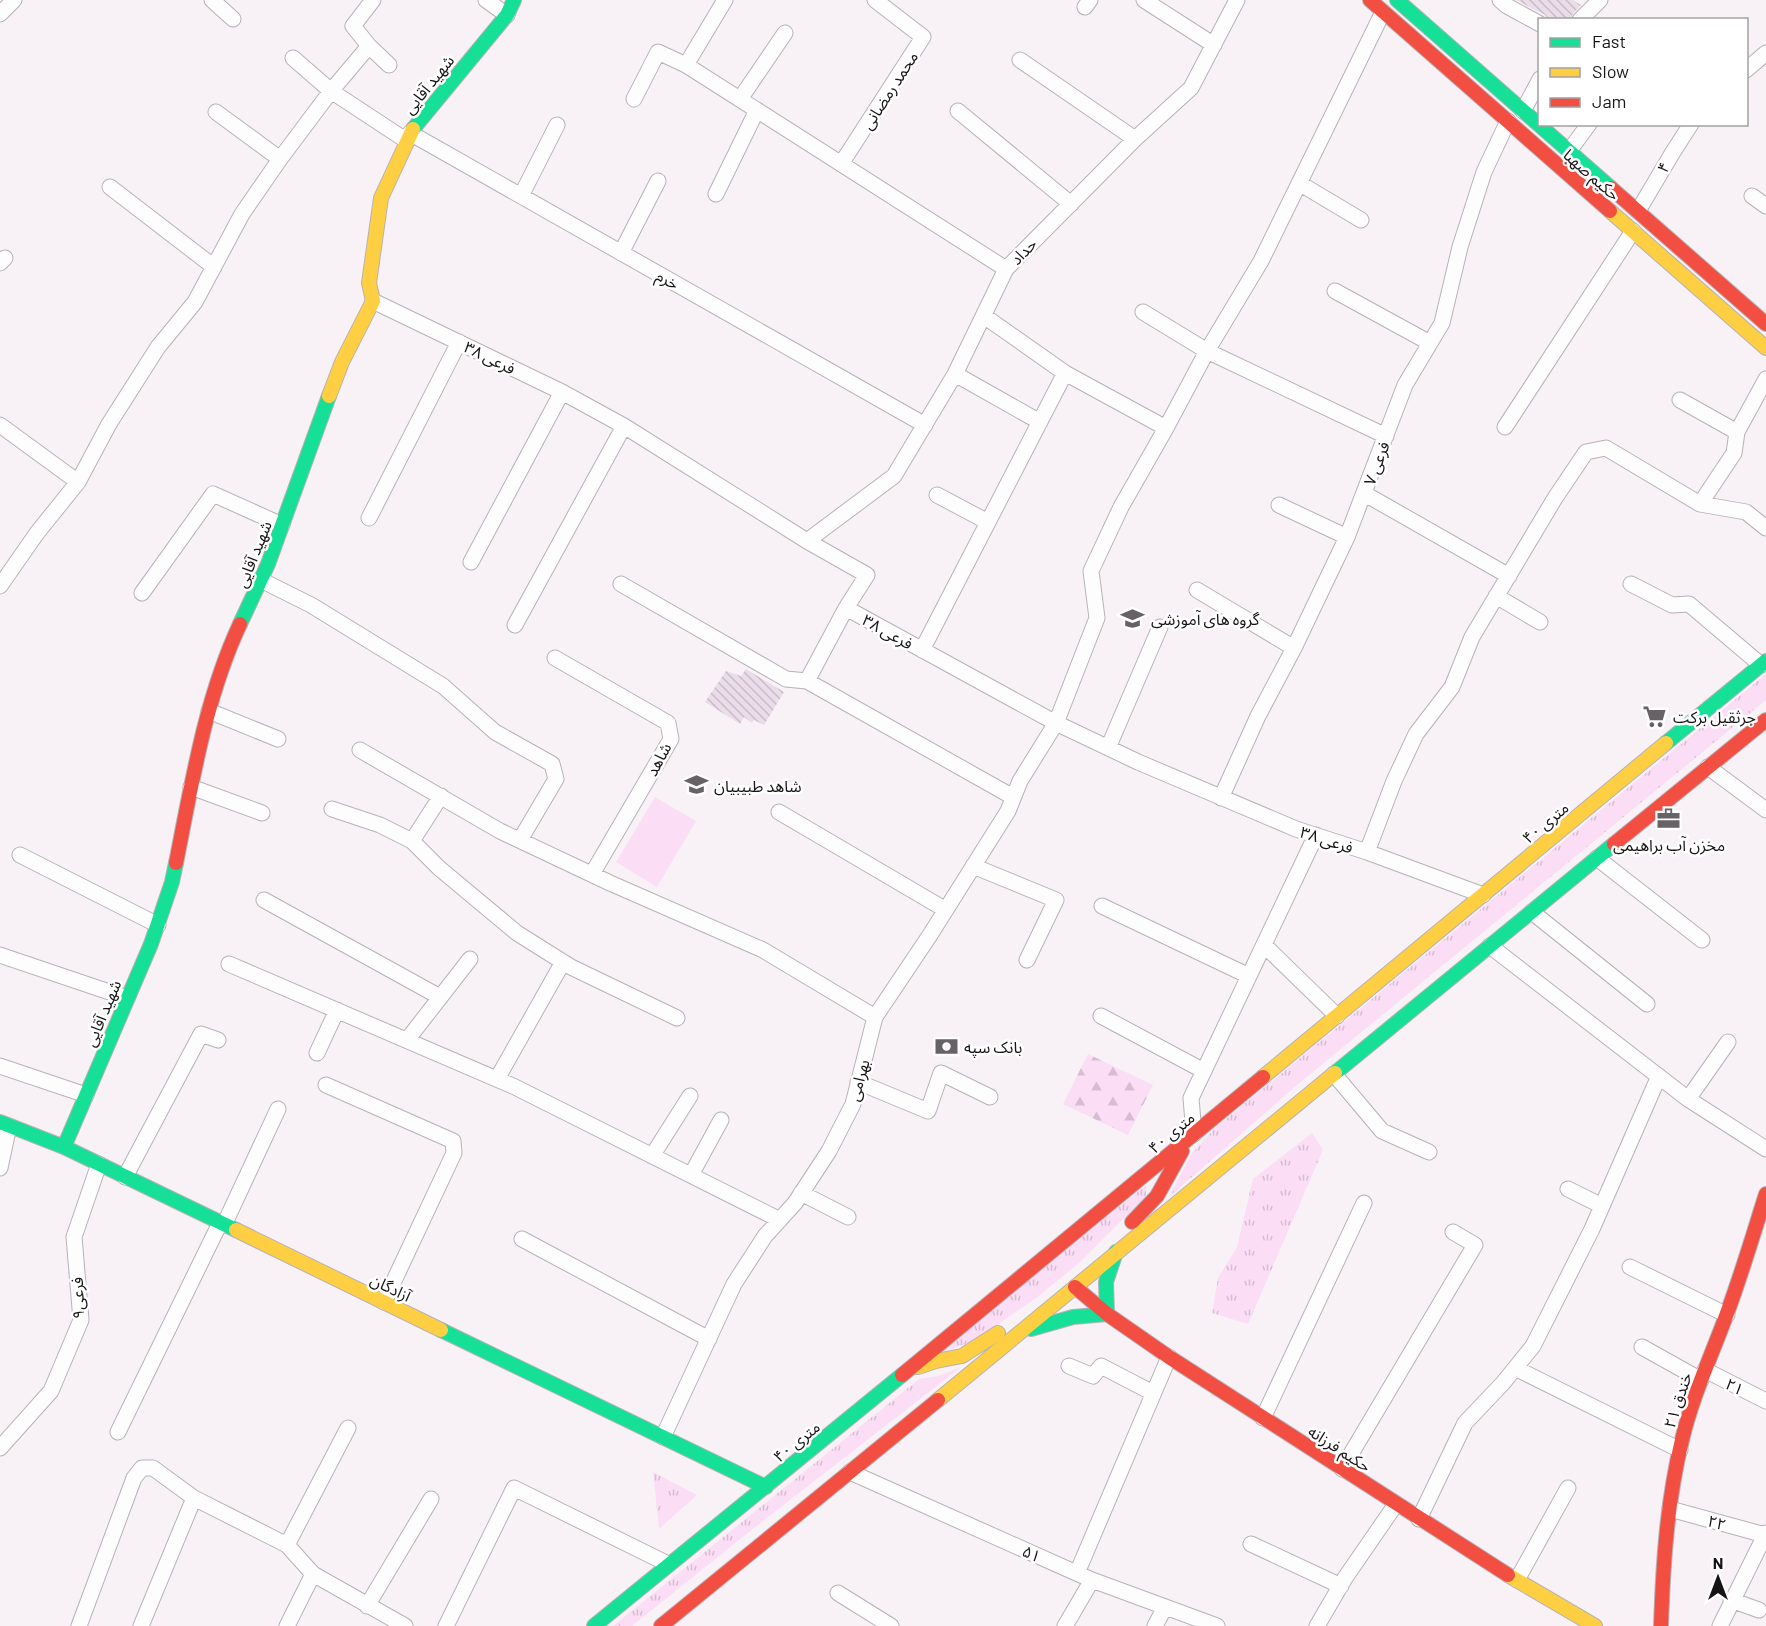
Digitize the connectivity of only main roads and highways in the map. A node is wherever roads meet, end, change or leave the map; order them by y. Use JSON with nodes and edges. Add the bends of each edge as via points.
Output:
{"nodes":[{"id":1,"x":514,"y":0,"type":"edge"},
{"id":2,"x":1370,"y":0,"type":"edge"},
{"id":3,"x":1397,"y":0,"type":"edge"},
{"id":4,"x":1538,"y":124,"type":"edge"},
{"id":5,"x":1540,"y":126,"type":"edge"},
{"id":6,"x":1766,"y":324,"type":"edge"},
{"id":7,"x":1766,"y":348,"type":"edge"},
{"id":8,"x":1763,"y":663,"type":"edge"},
{"id":9,"x":1766,"y":720,"type":"edge"},
{"id":10,"x":5,"y":1124,"type":"edge"},
{"id":11,"x":1194,"y":1134,"type":"junction"},
{"id":12,"x":64,"y":1147,"type":"junction"},
{"id":13,"x":1766,"y":1194,"type":"edge"},
{"id":14,"x":1117,"y":1252,"type":"junction"},
{"id":15,"x":1075,"y":1287,"type":"junction"},
{"id":16,"x":1107,"y":1314,"type":"junction"},
{"id":17,"x":1018,"y":1334,"type":"junction"},
{"id":18,"x":908,"y":1371,"type":"junction"},
{"id":19,"x":766,"y":1487,"type":"junction"},
{"id":20,"x":682,"y":1619,"type":"edge"},
{"id":21,"x":594,"y":1626,"type":"edge"},
{"id":22,"x":661,"y":1626,"type":"edge"},
{"id":23,"x":1595,"y":1626,"type":"edge"},
{"id":24,"x":1661,"y":1626,"type":"edge"}],
"edges":[{"from":1,"to":12,"type":"main road","name":"شهید آقایی","via":[[507,15],[409,137],[381,198],[369,283],[373,301],[342,363],[261,580],[214,691],[172,882],[158,925]]},
{"from":2,"to":7,"type":"main road","name":"حکیم صهبا"},
{"from":3,"to":4,"type":"main road","name":"حکیم صهبا"},
{"from":5,"to":6,"type":"main road","name":"حکیم صهبا"},
{"from":8,"to":11,"type":"main road","name":"۴۰ متری"},
{"from":9,"to":14,"type":"main road"},
{"from":10,"to":12,"type":"main road","name":"آزادگان"},
{"from":11,"to":15,"type":"main road","via":[[1154,1201],[1083,1265]]},
{"from":11,"to":18,"type":"main road","name":"۴۰ متری"},
{"from":12,"to":19,"type":"main road","name":"آزادگان"},
{"from":13,"to":24,"type":"main road","name":"۲۱ خندق","via":[[1682,1440],[1663,1562]]},
{"from":14,"to":15,"type":"main road"},
{"from":14,"to":16,"type":"main road","via":[[1104,1291]]},
{"from":15,"to":16,"type":"main road","name":"حکیم فرزانه"},
{"from":15,"to":17,"type":"main road"},
{"from":15,"to":18,"type":"main road","via":[[1057,1287],[1010,1326],[962,1356]]},
{"from":16,"to":17,"type":"main road","via":[[1073,1317]]},
{"from":16,"to":23,"type":"main road","name":"حکیم فرزانه","via":[[1419,1519]]},
{"from":17,"to":20,"type":"main road","via":[[850,1472]]},
{"from":18,"to":19,"type":"main road","name":"۴۰ متری"},
{"from":19,"to":21,"type":"main road","name":"۴۰ متری"},
{"from":20,"to":22,"type":"main road"}]}
